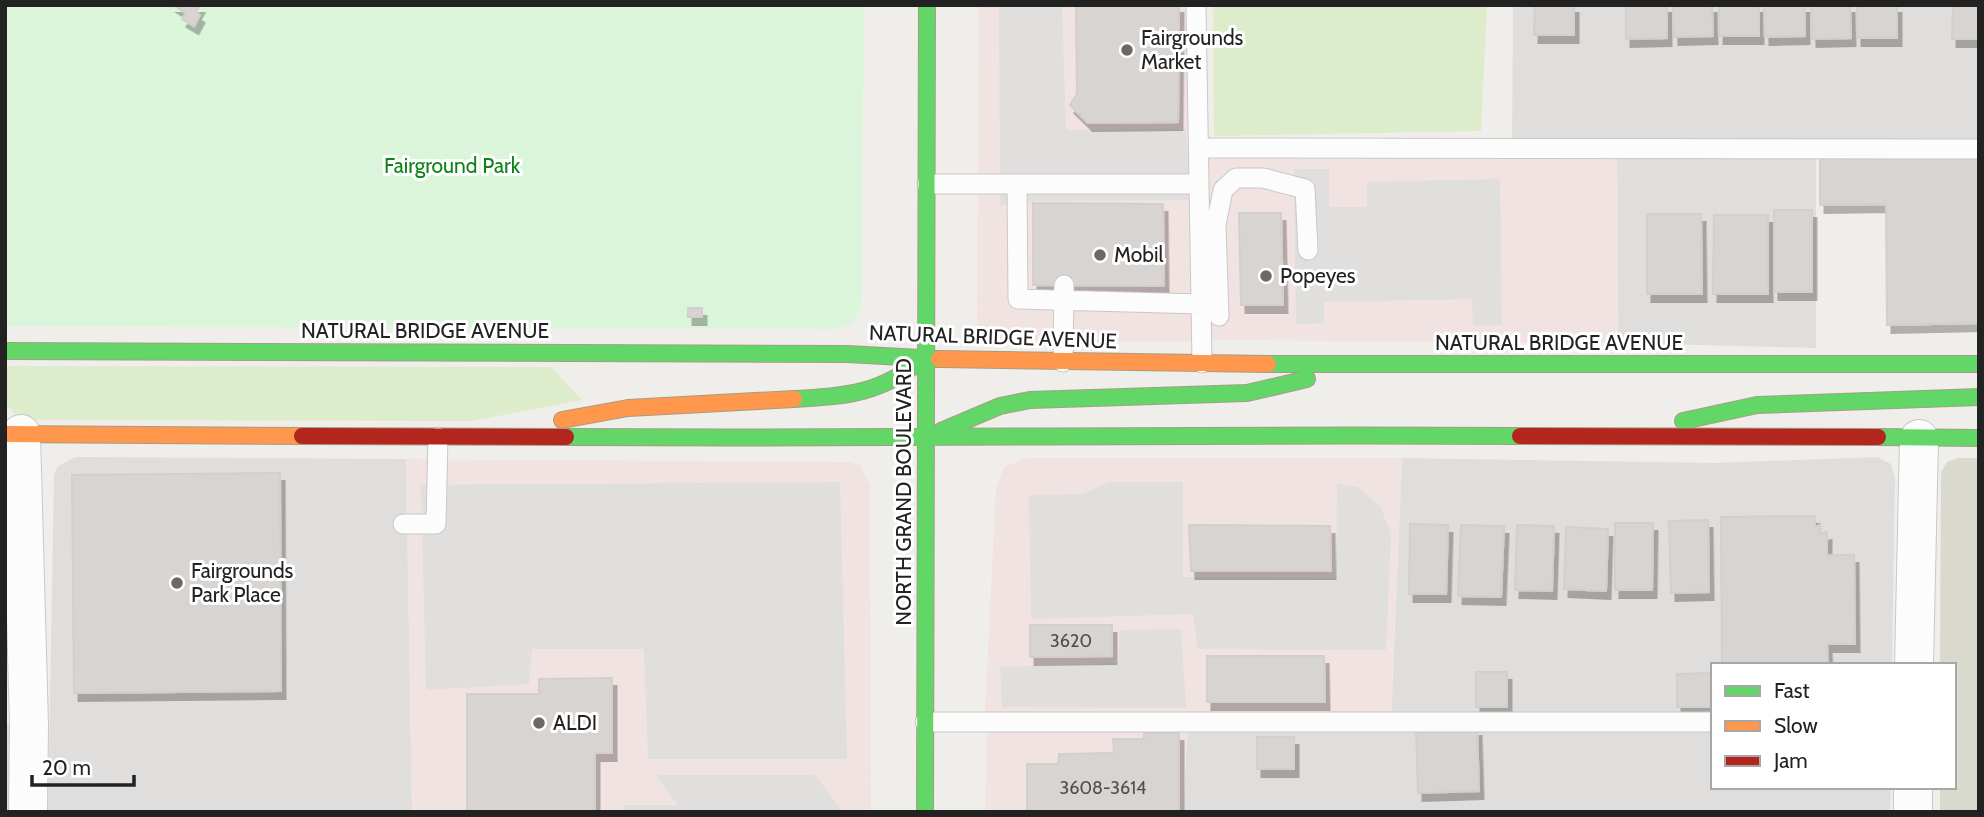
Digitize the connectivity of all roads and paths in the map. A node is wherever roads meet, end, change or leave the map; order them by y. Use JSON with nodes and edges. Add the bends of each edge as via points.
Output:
{"nodes":[{"id":1,"x":927,"y":5,"type":"edge"},
{"id":2,"x":1196,"y":5,"type":"edge"},
{"id":3,"x":1199,"y":148,"type":"junction"},
{"id":4,"x":1979,"y":149,"type":"edge"},
{"id":5,"x":927,"y":184,"type":"junction"},
{"id":6,"x":1017,"y":184,"type":"junction"},
{"id":7,"x":1199,"y":184,"type":"junction"},
{"id":8,"x":1308,"y":250,"type":"dead end"},
{"id":9,"x":1064,"y":293,"type":"junction"},
{"id":10,"x":1201,"y":304,"type":"junction"},
{"id":11,"x":1219,"y":316,"type":"dead end"},
{"id":12,"x":5,"y":351,"type":"edge"},
{"id":13,"x":925,"y":357,"type":"junction"},
{"id":14,"x":1063,"y":362,"type":"junction"},
{"id":15,"x":1202,"y":363,"type":"junction"},
{"id":16,"x":1979,"y":364,"type":"edge"},
{"id":17,"x":1370,"y":365,"type":"junction"},
{"id":18,"x":1979,"y":397,"type":"edge"},
{"id":19,"x":13,"y":434,"type":"edge"},
{"id":20,"x":438,"y":436,"type":"junction"},
{"id":21,"x":1616,"y":436,"type":"junction"},
{"id":22,"x":484,"y":437,"type":"junction"},
{"id":23,"x":1979,"y":438,"type":"edge"},
{"id":24,"x":925,"y":439,"type":"junction"},
{"id":25,"x":1919,"y":439,"type":"junction"},
{"id":26,"x":403,"y":523,"type":"dead end"},
{"id":27,"x":1914,"y":663,"type":"edge"},
{"id":28,"x":925,"y":722,"type":"junction"},
{"id":29,"x":1711,"y":722,"type":"edge"},
{"id":30,"x":17,"y":725,"type":"edge"},
{"id":31,"x":1913,"y":789,"type":"edge"},
{"id":32,"x":28,"y":812,"type":"edge"},
{"id":33,"x":925,"y":812,"type":"edge"},
{"id":34,"x":1913,"y":812,"type":"edge"}],
"edges":[{"from":1,"to":5,"type":"main road","name":"NORTH GRAND BOULEVARD"},
{"from":2,"to":3,"type":"lane"},
{"from":3,"to":4,"type":"lane"},
{"from":3,"to":7,"type":"lane"},
{"from":5,"to":6,"type":"lane"},
{"from":5,"to":13,"type":"main road","name":"NORTH GRAND BOULEVARD"},
{"from":6,"to":7,"type":"lane","via":[[1066,193],[1126,194]]},
{"from":6,"to":9,"type":"lane","via":[[1018,299]]},
{"from":7,"to":10,"type":"lane"},
{"from":8,"to":11,"type":"lane","via":[[1305,189],[1264,178],[1236,178],[1223,190],[1216,225]]},
{"from":9,"to":10,"type":"lane","via":[[1127,294]]},
{"from":9,"to":14,"type":"lane"},
{"from":10,"to":15,"type":"lane"},
{"from":12,"to":13,"type":"main road","name":"NATURAL BRIDGE AVENUE"},
{"from":13,"to":14,"type":"main road","name":"NATURAL BRIDGE AVENUE"},
{"from":13,"to":22,"type":"main road","via":[[897,379],[849,396],[628,408]]},
{"from":13,"to":24,"type":"main road","name":"NORTH GRAND BOULEVARD"},
{"from":14,"to":15,"type":"main road","name":"NATURAL BRIDGE AVENUE"},
{"from":15,"to":17,"type":"main road","name":"NATURAL BRIDGE AVENUE"},
{"from":16,"to":17,"type":"main road","name":"NATURAL BRIDGE AVENUE"},
{"from":17,"to":24,"type":"main road","via":[[1247,393],[1014,402]]},
{"from":18,"to":21,"type":"main road","via":[[1757,405]]},
{"from":19,"to":20,"type":"main road"},
{"from":19,"to":30,"type":"street"},
{"from":20,"to":22,"type":"main road"},
{"from":20,"to":26,"type":"lane","via":[[436,524]]},
{"from":21,"to":24,"type":"main road","via":[[1210,434]]},
{"from":21,"to":25,"type":"main road"},
{"from":22,"to":24,"type":"main road"},
{"from":23,"to":25,"type":"main road"},
{"from":24,"to":28,"type":"main road","name":"NORTH GRAND BOULEVARD"},
{"from":25,"to":27,"type":"street"},
{"from":28,"to":29,"type":"lane"},
{"from":28,"to":33,"type":"main road","name":"NORTH GRAND BOULEVARD"},
{"from":30,"to":32,"type":"street"},
{"from":31,"to":34,"type":"street"}]}
